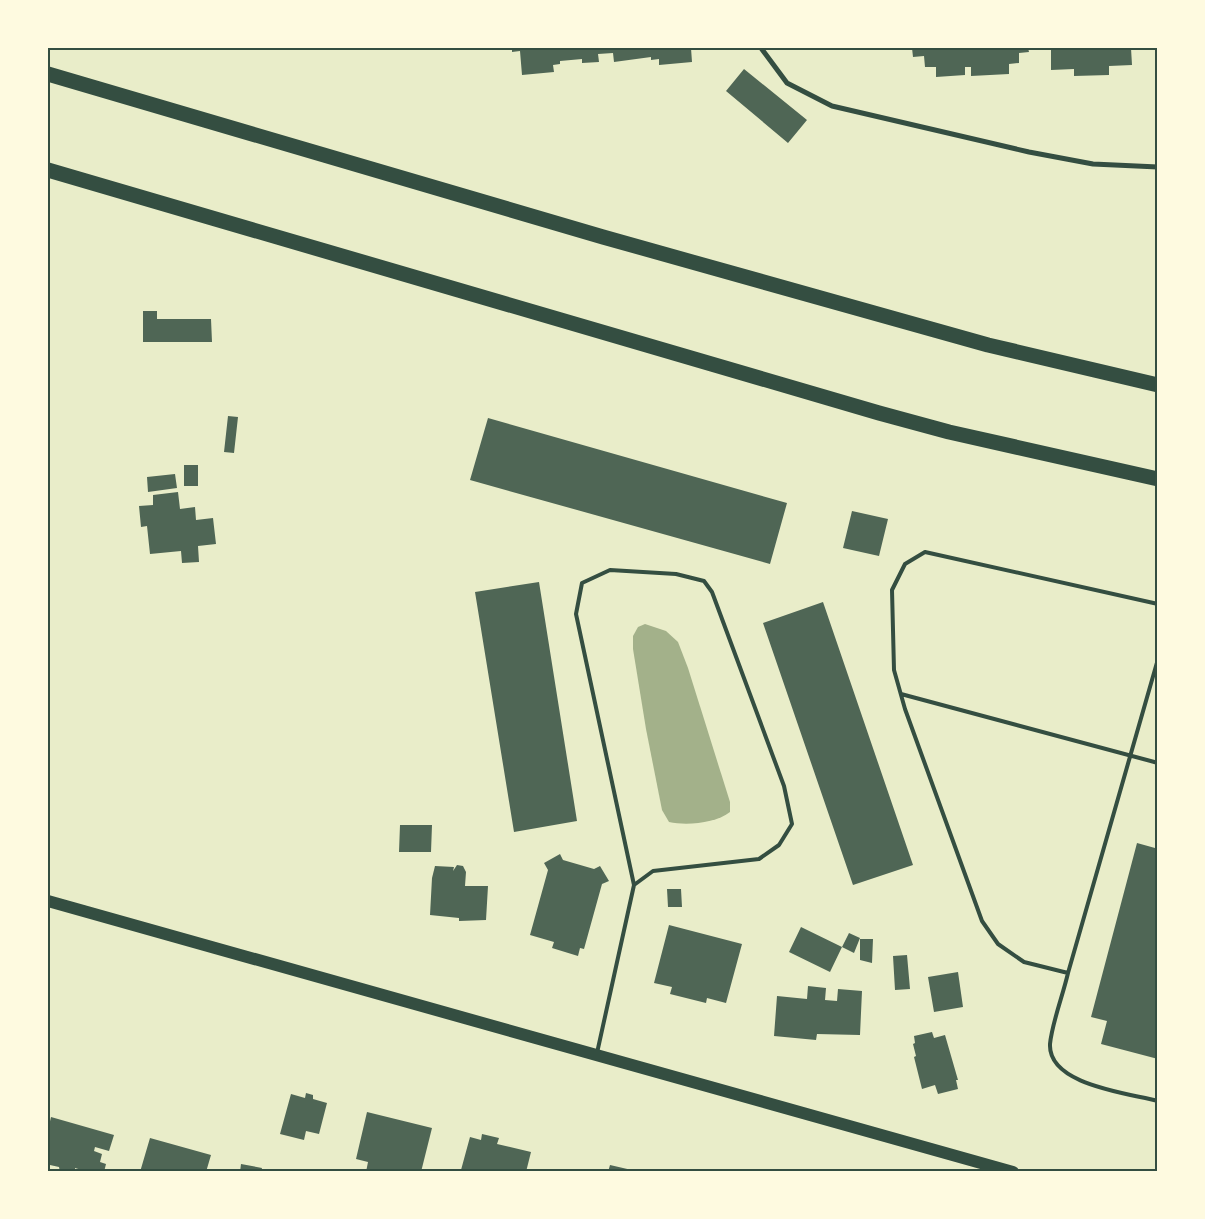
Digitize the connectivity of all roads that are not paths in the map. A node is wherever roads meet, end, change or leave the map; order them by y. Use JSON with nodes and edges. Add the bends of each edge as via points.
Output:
{"nodes":[{"id":1,"x":761,"y":48,"type":"edge"},
{"id":2,"x":48,"y":74,"type":"edge"},
{"id":3,"x":1158,"y":167,"type":"edge"},
{"id":4,"x":48,"y":170,"type":"edge"},
{"id":5,"x":1158,"y":385,"type":"edge"},
{"id":6,"x":1158,"y":479,"type":"edge"},
{"id":7,"x":1158,"y":604,"type":"edge"},
{"id":8,"x":1158,"y":659,"type":"edge"},
{"id":9,"x":901,"y":694,"type":"junction"},
{"id":10,"x":1130,"y":756,"type":"junction"},
{"id":11,"x":1158,"y":763,"type":"edge"},
{"id":12,"x":634,"y":885,"type":"junction"},
{"id":13,"x":48,"y":901,"type":"edge"},
{"id":14,"x":1068,"y":973,"type":"junction"},
{"id":15,"x":596,"y":1055,"type":"junction"},
{"id":16,"x":1158,"y":1101,"type":"edge"},
{"id":17,"x":1013,"y":1172,"type":"edge"}],
"edges":[{"from":1,"to":3,"type":"street","via":[[787,83],[832,106],[1093,164]]},
{"from":2,"to":5,"type":"highway","via":[[603,237],[988,345]]},
{"from":4,"to":6,"type":"highway","via":[[879,413]]},
{"from":7,"to":9,"type":"lane","via":[[926,552],[905,564],[892,590],[894,670]]},
{"from":8,"to":10,"type":"lane"},
{"from":9,"to":10,"type":"lane"},
{"from":9,"to":14,"type":"lane","via":[[982,921],[998,944],[1024,962]]},
{"from":10,"to":11,"type":"lane"},
{"from":10,"to":14,"type":"lane"},
{"from":12,"to":12,"type":"lane","via":[[653,871],[759,859],[779,845],[792,824],[784,786],[712,592],[704,581],[692,577],[610,570],[582,583],[576,614]]},
{"from":12,"to":15,"type":"lane"},
{"from":13,"to":15,"type":"main road"},
{"from":14,"to":16,"type":"lane","via":[[1050,1046],[1056,1065],[1073,1079]]},
{"from":15,"to":17,"type":"main road"}]}
